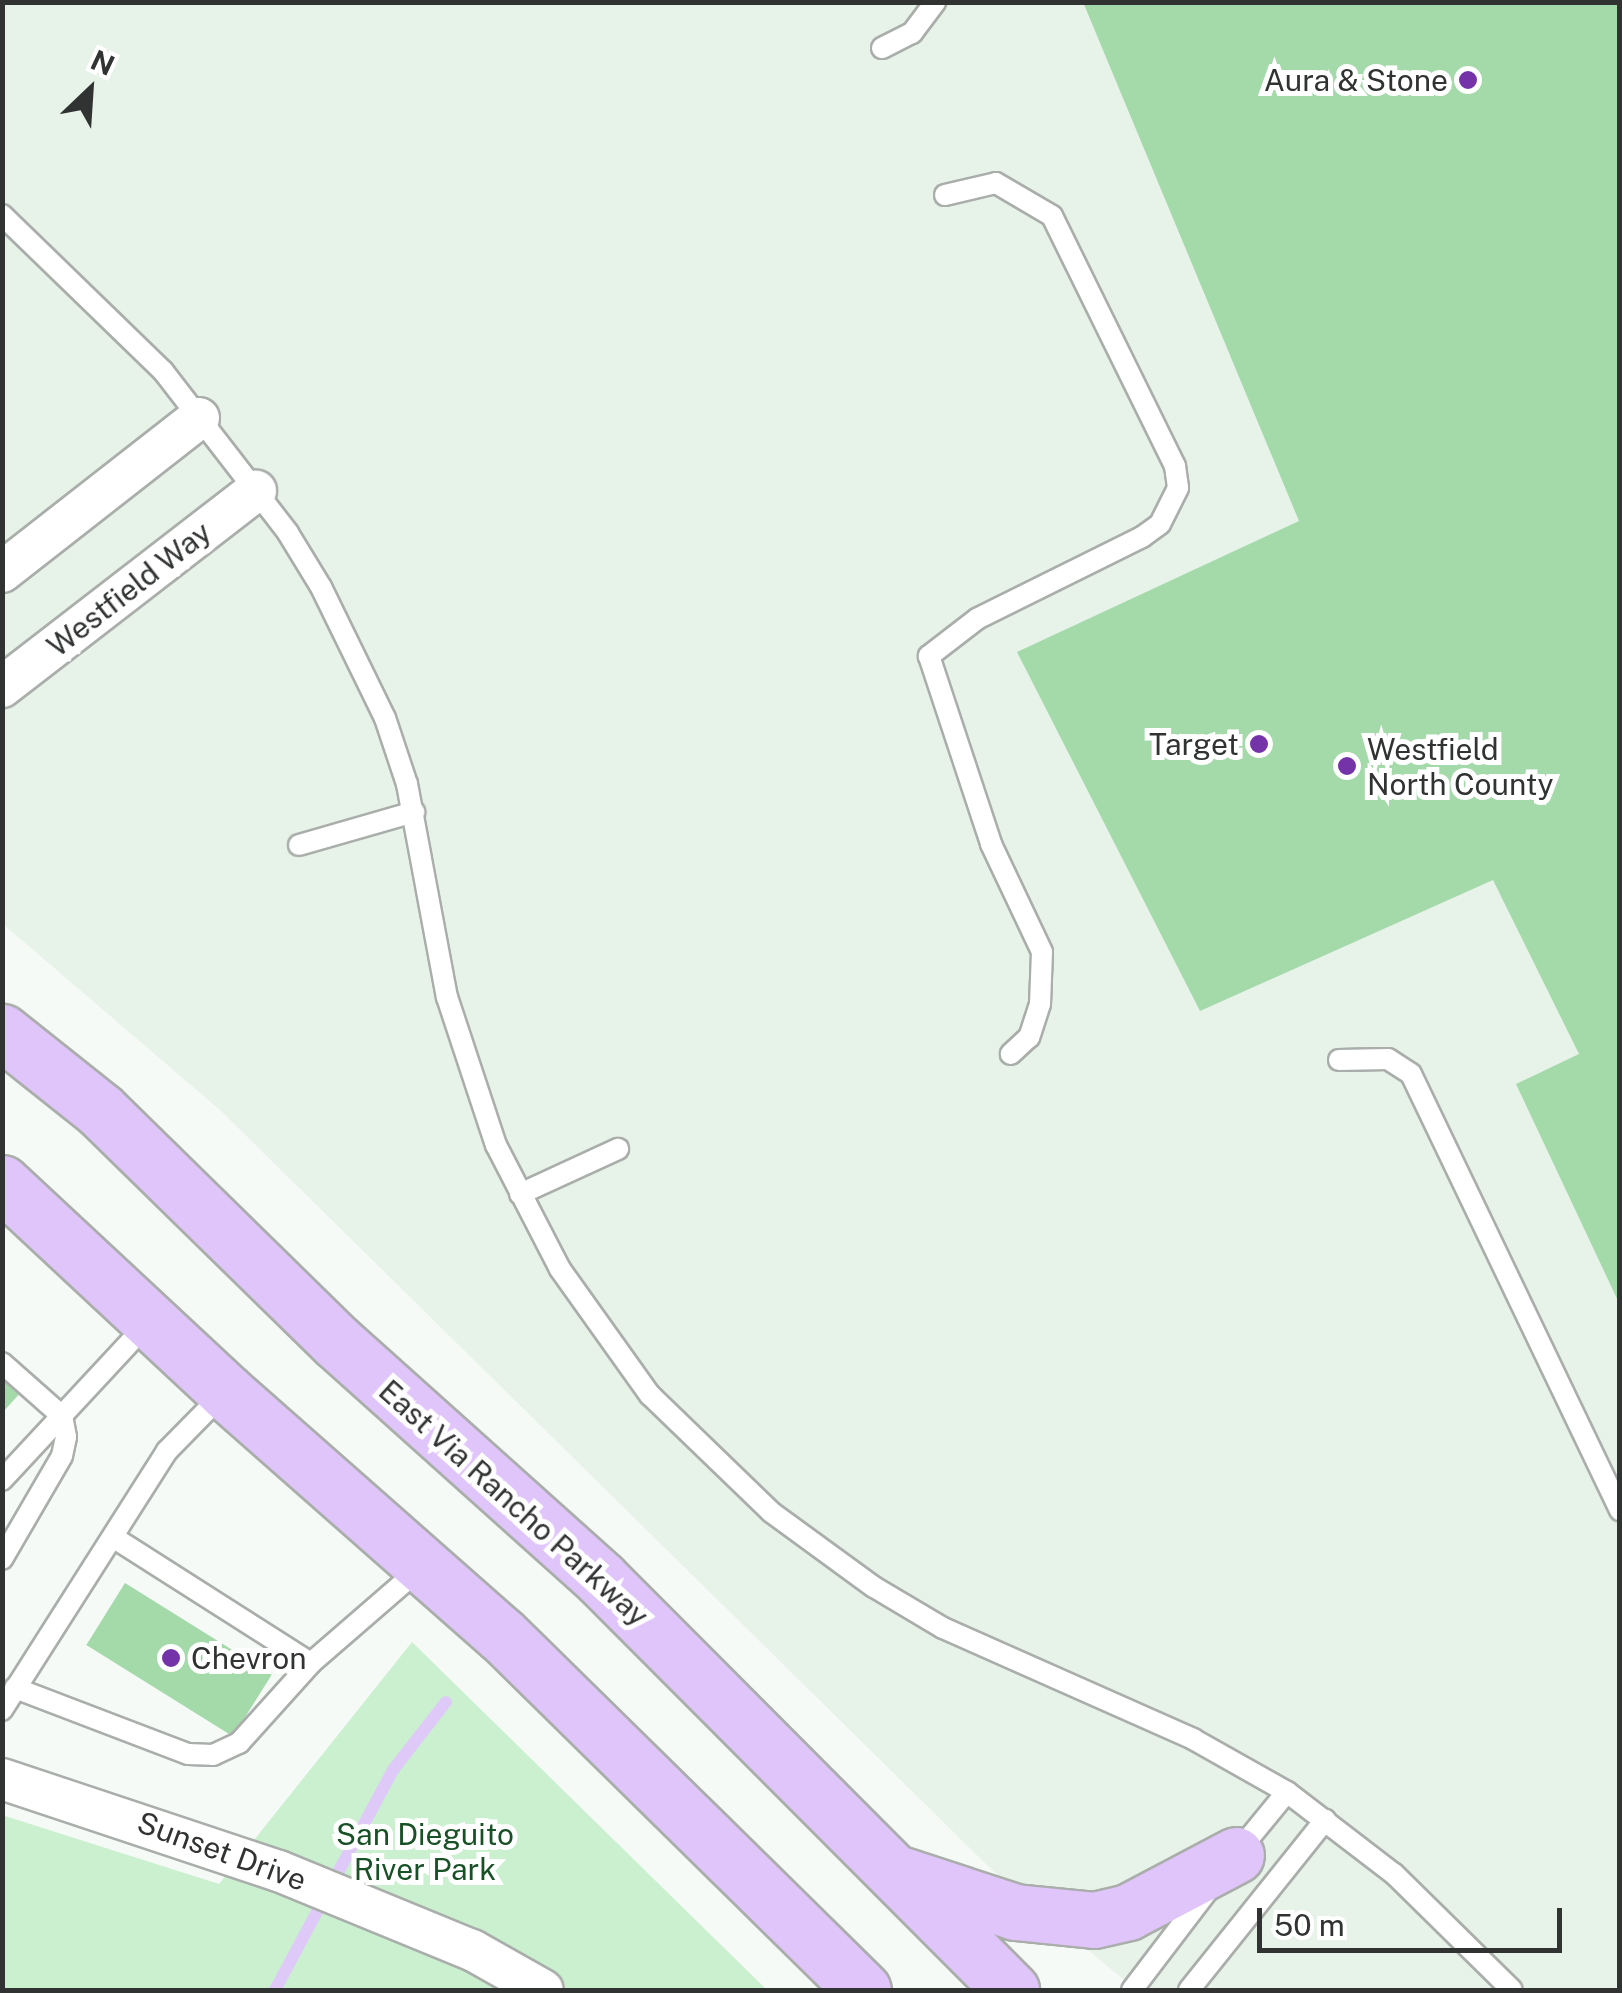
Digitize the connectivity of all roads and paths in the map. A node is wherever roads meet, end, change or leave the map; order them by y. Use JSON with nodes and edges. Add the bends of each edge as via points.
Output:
{"nodes":[{"id":1,"x":935,"y":2,"type":"edge"},
{"id":2,"x":882,"y":48,"type":"dead end"},
{"id":3,"x":945,"y":195,"type":"dead end"},
{"id":4,"x":2,"y":215,"type":"edge"},
{"id":5,"x":198,"y":418,"type":"junction"},
{"id":6,"x":256,"y":492,"type":"junction"},
{"id":7,"x":2,"y":572,"type":"edge"},
{"id":8,"x":2,"y":687,"type":"edge"},
{"id":9,"x":414,"y":812,"type":"junction"},
{"id":10,"x":299,"y":845,"type":"dead end"},
{"id":11,"x":2,"y":1032,"type":"edge"},
{"id":12,"x":1011,"y":1054,"type":"dead end"},
{"id":13,"x":1339,"y":1060,"type":"dead end"},
{"id":14,"x":618,"y":1149,"type":"dead end"},
{"id":15,"x":2,"y":1183,"type":"edge"},
{"id":16,"x":520,"y":1194,"type":"junction"},
{"id":17,"x":151,"y":1320,"type":"junction"},
{"id":18,"x":2,"y":1362,"type":"edge"},
{"id":19,"x":226,"y":1392,"type":"junction"},
{"id":20,"x":62,"y":1416,"type":"junction"},
{"id":21,"x":2,"y":1480,"type":"edge"},
{"id":22,"x":1620,"y":1510,"type":"edge"},
{"id":23,"x":116,"y":1539,"type":"junction"},
{"id":24,"x":2,"y":1559,"type":"edge"},
{"id":25,"x":423,"y":1566,"type":"junction"},
{"id":26,"x":311,"y":1663,"type":"junction"},
{"id":27,"x":15,"y":1688,"type":"junction"},
{"id":28,"x":2,"y":1710,"type":"edge"},
{"id":29,"x":2,"y":1779,"type":"edge"},
{"id":30,"x":1287,"y":1792,"type":"junction"},
{"id":31,"x":1325,"y":1820,"type":"junction"},
{"id":32,"x":1236,"y":1854,"type":"junction"},
{"id":33,"x":895,"y":1873,"type":"junction"},
{"id":34,"x":543,"y":1990,"type":"edge"},
{"id":35,"x":862,"y":1990,"type":"edge"},
{"id":36,"x":1011,"y":1990,"type":"edge"},
{"id":37,"x":1132,"y":1990,"type":"edge"},
{"id":38,"x":1189,"y":1990,"type":"edge"},
{"id":39,"x":1512,"y":1990,"type":"edge"}],
"edges":[{"from":1,"to":2,"type":"lane","via":[[912,32]]},
{"from":3,"to":12,"type":"lane","via":[[996,183],[1052,216],[1175,466],[1178,488],[1166,515],[1142,537],[977,619],[929,656],[991,844],[1042,952],[1040,1004],[1028,1037]]},
{"from":4,"to":5,"type":"lane","via":[[120,324]]},
{"from":5,"to":6,"type":"lane"},
{"from":5,"to":7,"type":"street"},
{"from":6,"to":8,"type":"street","name":"Westfield Way"},
{"from":6,"to":9,"type":"lane","via":[[313,574],[358,657]]},
{"from":9,"to":10,"type":"lane"},
{"from":9,"to":16,"type":"lane","via":[[461,1050]]},
{"from":11,"to":33,"type":"main road","name":"East Via Rancho Parkway","via":[[100,1110],[336,1342],[601,1578]]},
{"from":13,"to":22,"type":"lane","via":[[1388,1059],[1411,1074]]},
{"from":14,"to":16,"type":"lane"},
{"from":15,"to":17,"type":"main road"},
{"from":16,"to":30,"type":"lane","via":[[560,1269],[650,1395],[726,1472],[816,1548],[943,1628],[1194,1738]]},
{"from":17,"to":19,"type":"main road"},
{"from":17,"to":20,"type":"lane"},
{"from":18,"to":20,"type":"lane"},
{"from":19,"to":23,"type":"lane","via":[[167,1451]]},
{"from":19,"to":25,"type":"main road"},
{"from":20,"to":21,"type":"lane"},
{"from":20,"to":24,"type":"lane","via":[[62,1456]]},
{"from":23,"to":26,"type":"lane"},
{"from":23,"to":27,"type":"lane"},
{"from":25,"to":26,"type":"lane"},
{"from":25,"to":35,"type":"main road","via":[[502,1634]]},
{"from":26,"to":27,"type":"lane","via":[[238,1744],[213,1754],[188,1754]]},
{"from":27,"to":28,"type":"lane"},
{"from":29,"to":34,"type":"street","name":"Sunset Drive","via":[[279,1871],[425,1930]]},
{"from":30,"to":31,"type":"lane"},
{"from":30,"to":32,"type":"lane"},
{"from":31,"to":38,"type":"lane"},
{"from":31,"to":39,"type":"lane","via":[[1449,1924]]},
{"from":32,"to":33,"type":"main road","via":[[1128,1912],[1094,1920],[1015,1912]]},
{"from":32,"to":37,"type":"lane"},
{"from":33,"to":36,"type":"main road","name":"East Via Rancho Parkway"}]}
